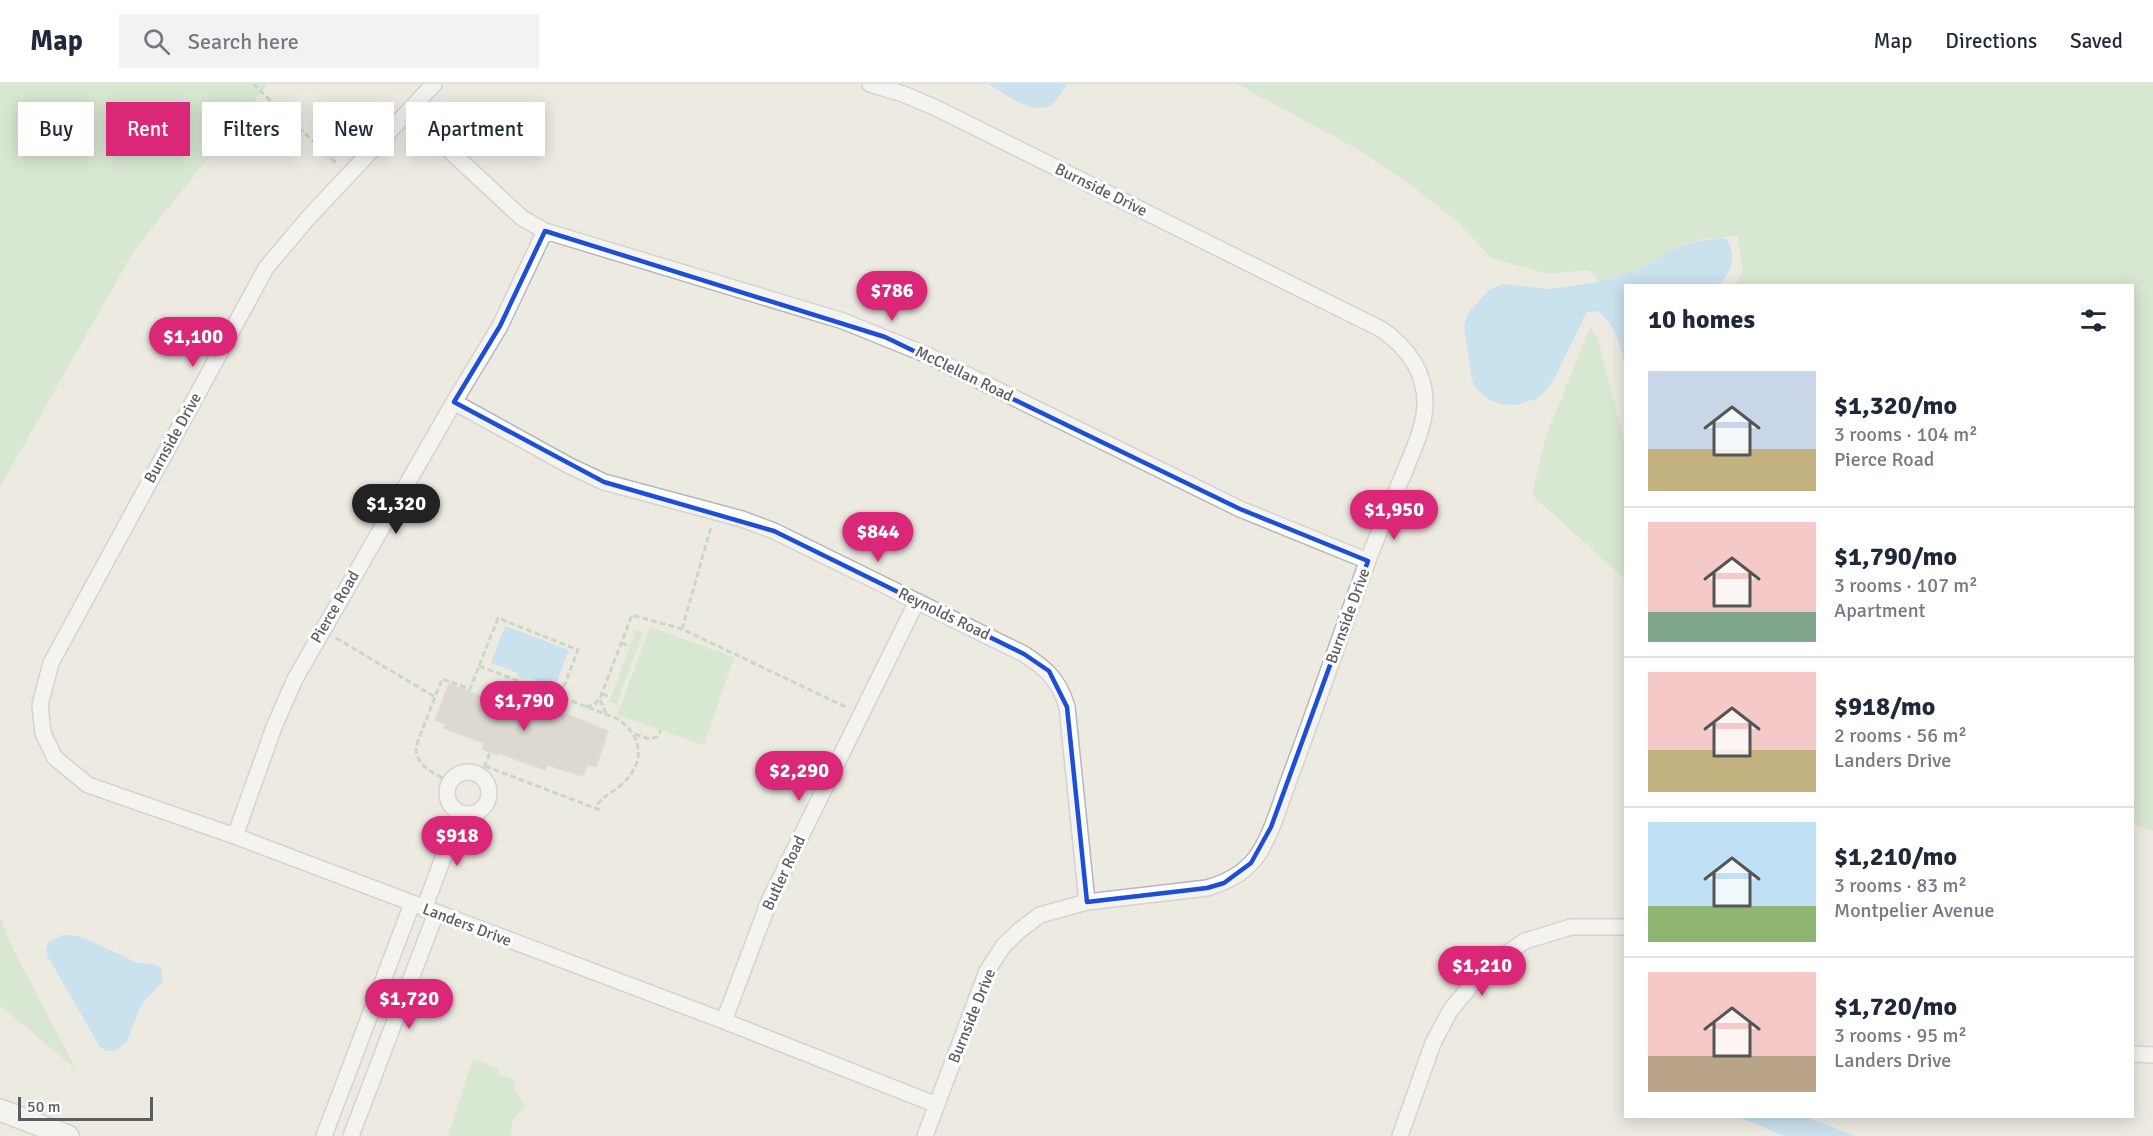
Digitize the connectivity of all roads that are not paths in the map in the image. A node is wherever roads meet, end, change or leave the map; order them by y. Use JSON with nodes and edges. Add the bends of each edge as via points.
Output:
{"nodes":[{"id":1,"x":434,"y":84,"type":"edge"},
{"id":2,"x":870,"y":84,"type":"edge"},
{"id":3,"x":417,"y":102,"type":"edge"},
{"id":4,"x":406,"y":114,"type":"edge"},
{"id":5,"x":455,"y":156,"type":"edge"},
{"id":6,"x":545,"y":231,"type":"junction"},
{"id":7,"x":454,"y":402,"type":"junction"},
{"id":8,"x":1368,"y":561,"type":"junction"},
{"id":9,"x":917,"y":601,"type":"junction"},
{"id":10,"x":40,"y":705,"type":"joint"},
{"id":11,"x":460,"y":813,"type":"junction"},
{"id":12,"x":235,"y":836,"type":"junction"},
{"id":13,"x":1087,"y":902,"type":"junction"},
{"id":14,"x":424,"y":909,"type":"junction"},
{"id":15,"x":1624,"y":927,"type":"edge"},
{"id":16,"x":723,"y":1021,"type":"junction"},
{"id":17,"x":2134,"y":1054,"type":"edge"},
{"id":18,"x":2153,"y":1055,"type":"edge"},
{"id":19,"x":937,"y":1105,"type":"junction"},
{"id":20,"x":0,"y":1110,"type":"edge"},
{"id":21,"x":57,"y":1134,"type":"edge"},
{"id":22,"x":1402,"y":1135,"type":"edge"},
{"id":23,"x":324,"y":1136,"type":"edge"},
{"id":24,"x":351,"y":1136,"type":"edge"},
{"id":25,"x":925,"y":1136,"type":"edge"}],
"edges":[{"from":1,"to":3,"type":"street","name":"Burnside Drive"},
{"from":2,"to":8,"type":"street","name":"Burnside Drive","via":[[915,99],[984,131],[1381,329],[1402,345],[1418,367],[1425,393],[1425,417]]},
{"from":4,"to":10,"type":"street","name":"Burnside Drive","via":[[266,268],[51,663]]},
{"from":5,"to":6,"type":"street","name":"McClellan Road","via":[[522,218]]},
{"from":6,"to":7,"type":"street","name":"Pierce Road","via":[[500,326]]},
{"from":6,"to":8,"type":"street","name":"McClellan Road","via":[[885,337],[1239,509]]},
{"from":7,"to":9,"type":"street","name":"Reynolds Road","via":[[604,482],[774,531]]},
{"from":7,"to":12,"type":"street","name":"Pierce Road","via":[[295,679]]},
{"from":8,"to":13,"type":"street","name":"Burnside Drive","via":[[1271,827],[1251,863],[1224,883],[1207,888]]},
{"from":9,"to":13,"type":"street","name":"Reynolds Road","via":[[1024,654],[1048,671],[1063,693]]},
{"from":9,"to":16,"type":"street","name":"Butler Road","via":[[770,899]]},
{"from":10,"to":12,"type":"street","name":"Landers Drive","via":[[43,734],[55,758],[88,785]]},
{"from":11,"to":11,"type":"street","via":[[473,814],[488,801],[489,788],[483,771],[461,773],[450,782],[449,803]]},
{"from":11,"to":14,"type":"street"},
{"from":12,"to":14,"type":"street","name":"Landers Drive"},
{"from":13,"to":19,"type":"street","name":"Burnside Drive","via":[[1040,915],[1004,945],[987,971]]},
{"from":14,"to":16,"type":"street","name":"Landers Drive"},
{"from":14,"to":23,"type":"street"},
{"from":14,"to":24,"type":"street"},
{"from":15,"to":22,"type":"street","via":[[1571,927],[1524,941],[1484,969],[1450,1011],[1433,1043]]},
{"from":16,"to":19,"type":"street","name":"Landers Drive"},
{"from":17,"to":18,"type":"street"},
{"from":19,"to":25,"type":"street","name":"Burnside Drive"},
{"from":20,"to":21,"type":"street"}]}
